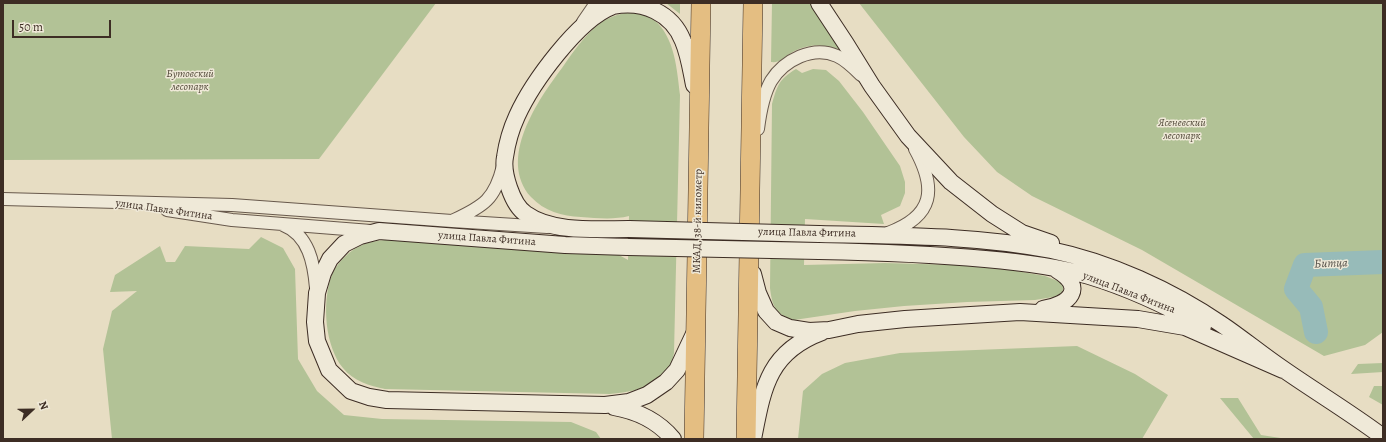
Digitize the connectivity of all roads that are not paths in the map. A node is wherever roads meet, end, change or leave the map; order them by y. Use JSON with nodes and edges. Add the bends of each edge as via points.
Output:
{"nodes":[{"id":1,"x":596,"y":3,"type":"edge"},
{"id":2,"x":701,"y":3,"type":"edge"},
{"id":3,"x":753,"y":3,"type":"edge"},
{"id":4,"x":819,"y":3,"type":"edge"},
{"id":5,"x":576,"y":32,"type":"junction"},
{"id":6,"x":872,"y":86,"type":"junction"},
{"id":7,"x":908,"y":136,"type":"junction"},
{"id":8,"x":504,"y":159,"type":"junction"},
{"id":9,"x":699,"y":160,"type":"junction"},
{"id":10,"x":3,"y":199,"type":"edge"},
{"id":11,"x":108,"y":202,"type":"junction"},
{"id":12,"x":750,"y":212,"type":"junction"},
{"id":13,"x":452,"y":221,"type":"junction"},
{"id":14,"x":280,"y":224,"type":"junction"},
{"id":15,"x":565,"y":228,"type":"junction"},
{"id":16,"x":379,"y":231,"type":"junction"},
{"id":17,"x":882,"y":235,"type":"junction"},
{"id":18,"x":1052,"y":267,"type":"junction"},
{"id":19,"x":1111,"y":268,"type":"junction"},
{"id":20,"x":317,"y":293,"type":"junction"},
{"id":21,"x":1020,"y":312,"type":"junction"},
{"id":22,"x":696,"y":329,"type":"junction"},
{"id":23,"x":828,"y":330,"type":"junction"},
{"id":24,"x":1283,"y":370,"type":"junction"},
{"id":25,"x":605,"y":405,"type":"junction"},
{"id":26,"x":1383,"y":437,"type":"edge"},
{"id":27,"x":673,"y":439,"type":"edge"},
{"id":28,"x":694,"y":439,"type":"edge"},
{"id":29,"x":746,"y":439,"type":"edge"},
{"id":30,"x":753,"y":439,"type":"edge"}],
"edges":[{"from":1,"to":5,"type":"street"},
{"from":2,"to":9,"type":"highway","name":"МКАД, 38-й километр"},
{"from":3,"to":12,"type":"highway"},
{"from":4,"to":6,"type":"main road"},
{"from":5,"to":8,"type":"main road","via":[[529,95],[514,123]]},
{"from":5,"to":9,"type":"main road","via":[[596,15],[613,6],[629,3],[642,3],[656,9],[670,20],[683,40],[690,64],[695,92]]},
{"from":6,"to":7,"type":"main road"},
{"from":6,"to":12,"type":"street","via":[[852,66],[837,56],[824,52],[809,53],[794,59],[781,69],[771,82],[762,104]]},
{"from":7,"to":17,"type":"street","via":[[924,165],[928,182],[927,198],[913,222]]},
{"from":7,"to":19,"type":"main road","via":[[951,182],[992,214],[1022,233],[1106,262]]},
{"from":8,"to":13,"type":"street","via":[[493,194],[482,205]]},
{"from":8,"to":15,"type":"main road","via":[[506,180],[514,200],[524,214],[537,221]]},
{"from":9,"to":22,"type":"highway","name":"МКАД, 38-й километр"},
{"from":10,"to":11,"type":"street"},
{"from":11,"to":13,"type":"street","name":"улица Павла Фитина","via":[[232,205]]},
{"from":11,"to":14,"type":"street","name":"улица Павла Фитина","via":[[232,220]]},
{"from":12,"to":23,"type":"main road","via":[[753,274],[766,311],[776,322],[790,328]]},
{"from":12,"to":29,"type":"highway"},
{"from":13,"to":15,"type":"street","name":"улица Павла Фитина"},
{"from":14,"to":16,"type":"street","name":"улица Павла Фитина"},
{"from":14,"to":20,"type":"street","via":[[290,228],[307,247],[315,271]]},
{"from":15,"to":17,"type":"main road","name":"улица Павла Фитина","bridge":true},
{"from":16,"to":18,"type":"main road","name":"улица Павла Фитина","bridge":true,"via":[[565,245],[954,256]]},
{"from":16,"to":20,"type":"main road","via":[[344,244],[330,259]]},
{"from":17,"to":19,"type":"main road","name":"улица Павла Фитина","via":[[1011,244],[1052,250]]},
{"from":18,"to":21,"type":"main road","via":[[1067,276],[1072,284],[1072,293],[1067,300],[1055,307]]},
{"from":18,"to":24,"type":"main road","name":"улица Павла Фитина","via":[[1089,276],[1174,310]]},
{"from":19,"to":24,"type":"main road","name":"улица Павла Фитина","via":[[1176,297],[1220,323]]},
{"from":20,"to":25,"type":"main road","via":[[317,341],[329,370],[351,391],[387,400]]},
{"from":21,"to":23,"type":"main road","via":[[905,319]]},
{"from":21,"to":24,"type":"main road","via":[[1138,318],[1185,327]]},
{"from":22,"to":25,"type":"main road","via":[[677,370],[666,382],[647,395],[629,402]]},
{"from":22,"to":28,"type":"highway","name":"МКАД, 38-й километр"},
{"from":23,"to":30,"type":"main road","via":[[795,345],[780,359],[769,375],[761,398]]},
{"from":24,"to":26,"type":"main road","name":"улица Павла Фитина"},
{"from":25,"to":27,"type":"main road","via":[[629,409],[648,418],[666,430]]}]}
